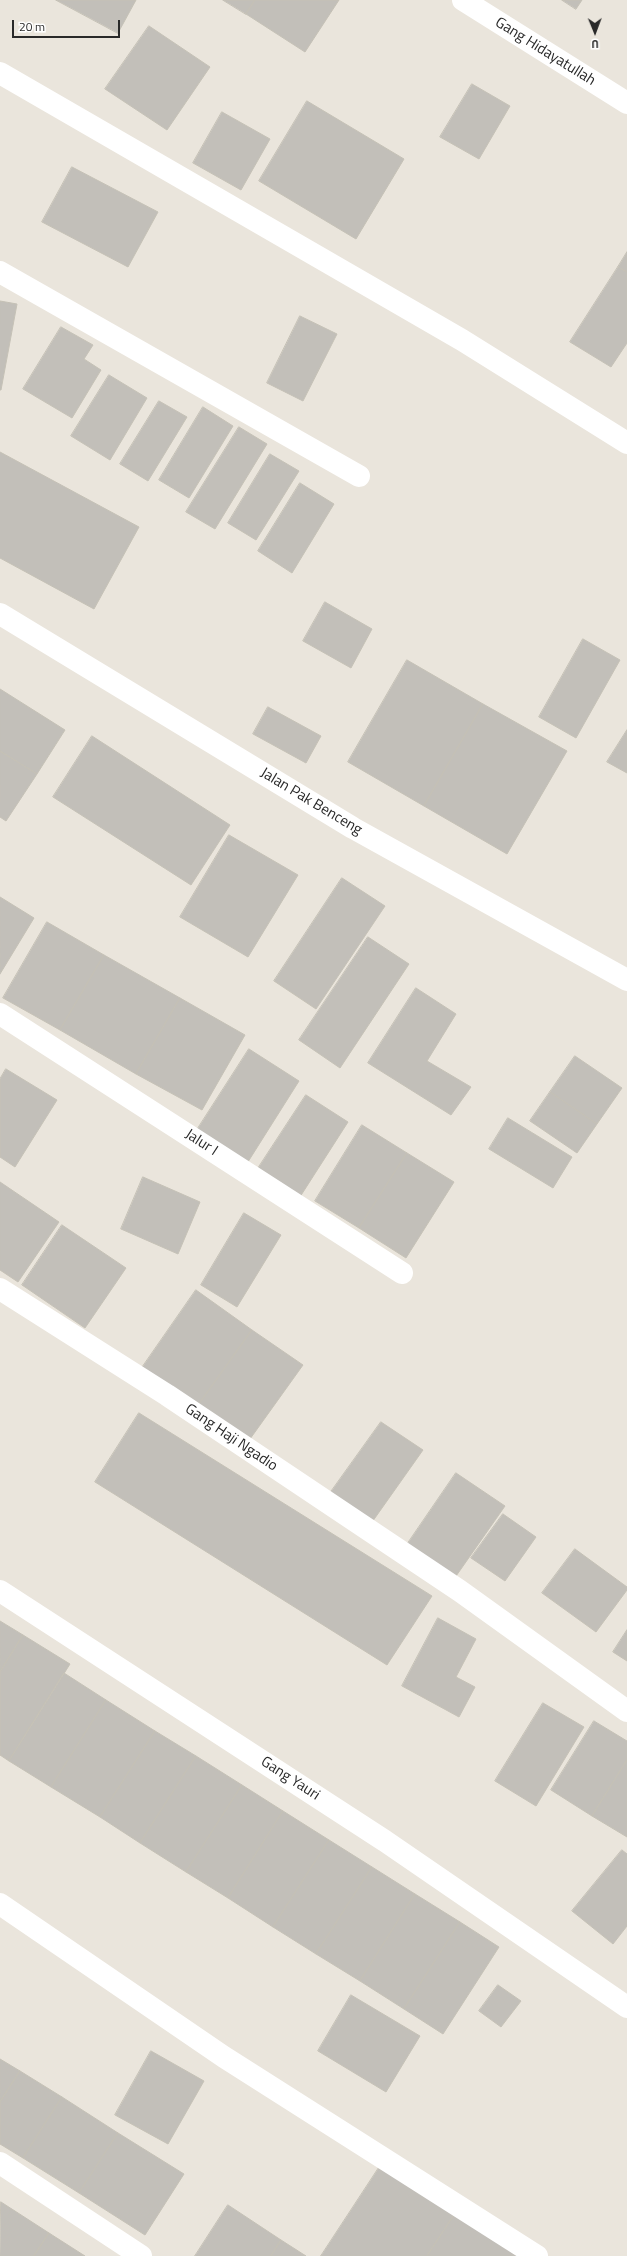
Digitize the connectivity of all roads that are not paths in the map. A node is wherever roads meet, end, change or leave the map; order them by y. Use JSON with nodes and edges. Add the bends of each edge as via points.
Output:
{"nodes":[{"id":1,"x":463,"y":0,"type":"edge"},
{"id":2,"x":0,"y":73,"type":"edge"},
{"id":3,"x":627,"y":103,"type":"edge"},
{"id":4,"x":0,"y":272,"type":"edge"},
{"id":5,"x":627,"y":443,"type":"edge"},
{"id":6,"x":359,"y":476,"type":"dead end"},
{"id":7,"x":0,"y":614,"type":"edge"},
{"id":8,"x":627,"y":980,"type":"edge"},
{"id":9,"x":0,"y":1014,"type":"edge"},
{"id":10,"x":402,"y":1273,"type":"dead end"},
{"id":11,"x":0,"y":1289,"type":"edge"},
{"id":12,"x":0,"y":1591,"type":"edge"},
{"id":13,"x":627,"y":1711,"type":"edge"},
{"id":14,"x":0,"y":1904,"type":"edge"},
{"id":15,"x":627,"y":2007,"type":"edge"},
{"id":16,"x":0,"y":2163,"type":"edge"},
{"id":17,"x":142,"y":2256,"type":"edge"},
{"id":18,"x":537,"y":2256,"type":"edge"}],
"edges":[{"from":1,"to":3,"type":"street","name":"Gang Hidayatullah"},
{"from":2,"to":5,"type":"street","via":[[462,340]]},
{"from":4,"to":6,"type":"street"},
{"from":7,"to":8,"type":"street","name":"Jalan Pak Benceng","via":[[353,828]]},
{"from":9,"to":10,"type":"street","name":"Jalur I"},
{"from":11,"to":13,"type":"street","name":"Gang Haji Ngadio","via":[[167,1395],[460,1591]]},
{"from":12,"to":15,"type":"street","name":"Gang Yauri","via":[[385,1841]]},
{"from":14,"to":18,"type":"street","via":[[224,2057]]},
{"from":16,"to":17,"type":"street"}]}
